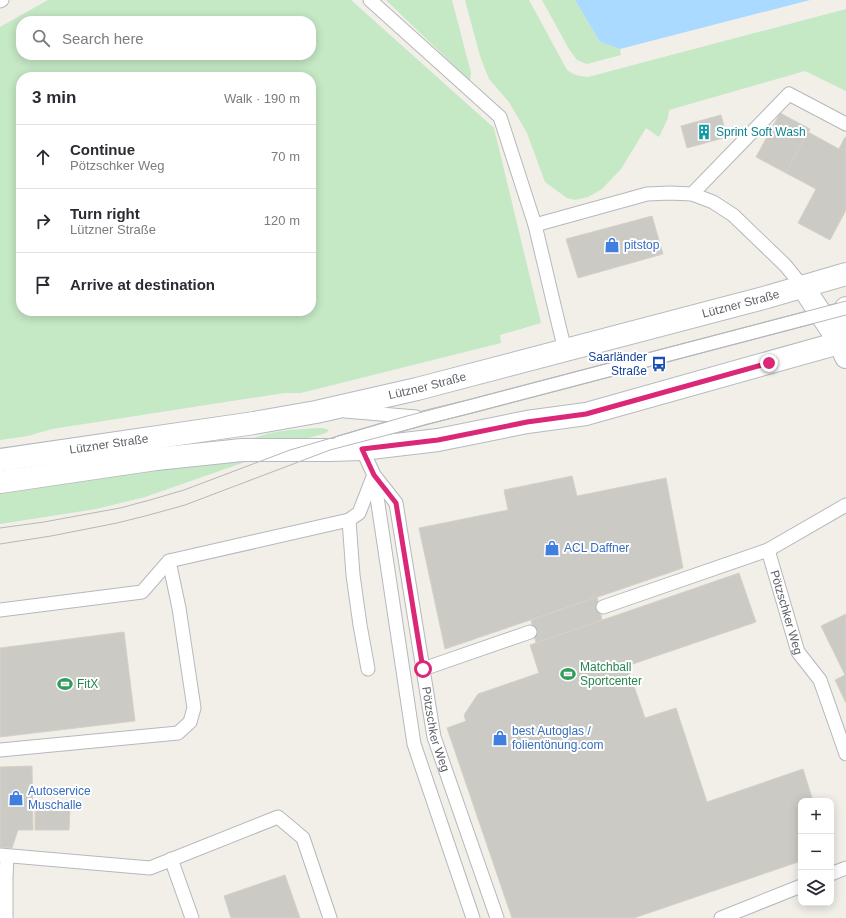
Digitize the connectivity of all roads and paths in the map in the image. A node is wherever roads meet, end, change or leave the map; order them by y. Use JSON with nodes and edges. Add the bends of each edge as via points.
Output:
{"nodes":[{"id":1,"x":370,"y":0,"type":"edge"},
{"id":2,"x":846,"y":124,"type":"edge"},
{"id":3,"x":692,"y":194,"type":"junction"},
{"id":4,"x":535,"y":225,"type":"junction"},
{"id":5,"x":846,"y":274,"type":"edge"},
{"id":6,"x":803,"y":286,"type":"junction"},
{"id":7,"x":846,"y":308,"type":"edge"},
{"id":8,"x":821,"y":314,"type":"junction"},
{"id":9,"x":844,"y":347,"type":"edge"},
{"id":10,"x":565,"y":350,"type":"junction"},
{"id":11,"x":325,"y":410,"type":"junction"},
{"id":12,"x":423,"y":418,"type":"junction"},
{"id":13,"x":362,"y":449,"type":"junction"},
{"id":14,"x":316,"y":450,"type":"junction"},
{"id":15,"x":0,"y":460,"type":"edge"},
{"id":16,"x":374,"y":475,"type":"junction"},
{"id":17,"x":0,"y":482,"type":"edge"},
{"id":18,"x":846,"y":505,"type":"edge"},
{"id":19,"x":349,"y":520,"type":"junction"},
{"id":20,"x":768,"y":550,"type":"junction"},
{"id":21,"x":169,"y":561,"type":"junction"},
{"id":22,"x":603,"y":607,"type":"dead end"},
{"id":23,"x":0,"y":610,"type":"edge"},
{"id":24,"x":530,"y":632,"type":"dead end"},
{"id":25,"x":368,"y":669,"type":"dead end"},
{"id":26,"x":423,"y":669,"type":"junction"},
{"id":27,"x":845,"y":746,"type":"edge"},
{"id":28,"x":0,"y":750,"type":"edge"},
{"id":29,"x":4,"y":856,"type":"edge"},
{"id":30,"x":171,"y":859,"type":"junction"},
{"id":31,"x":846,"y":868,"type":"edge"},
{"id":32,"x":834,"y":873,"type":"edge"},
{"id":33,"x":798,"y":887,"type":"edge"},
{"id":34,"x":6,"y":918,"type":"edge"},
{"id":35,"x":192,"y":918,"type":"edge"},
{"id":36,"x":330,"y":918,"type":"edge"},
{"id":37,"x":473,"y":918,"type":"edge"},
{"id":38,"x":497,"y":918,"type":"edge"},
{"id":39,"x":721,"y":918,"type":"edge"}],
"edges":[{"from":1,"to":4,"type":"lane","via":[[500,117]]},
{"from":2,"to":3,"type":"lane","via":[[789,94]]},
{"from":3,"to":4,"type":"lane","via":[[647,194]]},
{"from":3,"to":6,"type":"lane","via":[[713,202],[733,215]]},
{"from":4,"to":10,"type":"lane"},
{"from":5,"to":6,"type":"main road","name":"Lützner Straße"},
{"from":6,"to":8,"type":"main road"},
{"from":6,"to":10,"type":"main road","name":"Lützner Straße"},
{"from":7,"to":8,"type":"lane"},
{"from":7,"to":9,"type":"main road","via":[[841,327]]},
{"from":8,"to":9,"type":"main road"},
{"from":8,"to":12,"type":"lane"},
{"from":9,"to":13,"type":"main road","name":"Lützner Straße","via":[[586,414],[527,422],[438,440]]},
{"from":10,"to":11,"type":"main road","name":"Lützner Straße"},
{"from":11,"to":12,"type":"lane"},
{"from":11,"to":15,"type":"main road","name":"Lützner Straße","via":[[254,423]]},
{"from":12,"to":14,"type":"lane"},
{"from":13,"to":14,"type":"main road","name":"Lützner Straße"},
{"from":13,"to":16,"type":"lane","name":"Pötzschker Weg"},
{"from":14,"to":17,"type":"main road","name":"Lützner Straße","via":[[242,450],[156,459]]},
{"from":16,"to":19,"type":"lane","via":[[359,513]]},
{"from":16,"to":26,"type":"lane","name":"Pötzschker Weg","via":[[396,503]]},
{"from":16,"to":37,"type":"lane","via":[[414,744]]},
{"from":18,"to":20,"type":"lane"},
{"from":19,"to":21,"type":"lane"},
{"from":19,"to":25,"type":"lane","via":[[353,575]]},
{"from":20,"to":22,"type":"lane"},
{"from":20,"to":27,"type":"lane","name":"Pötzschker Weg","via":[[798,652],[820,680]]},
{"from":21,"to":23,"type":"lane","via":[[142,592]]},
{"from":21,"to":28,"type":"lane","via":[[194,708],[190,722],[178,733]]},
{"from":24,"to":26,"type":"lane"},
{"from":26,"to":38,"type":"lane","name":"Pötzschker Weg","via":[[434,737]]},
{"from":29,"to":30,"type":"lane","via":[[150,868]]},
{"from":29,"to":34,"type":"lane"},
{"from":30,"to":35,"type":"lane"},
{"from":30,"to":36,"type":"lane","via":[[278,817],[303,838]]},
{"from":31,"to":32,"type":"lane"},
{"from":33,"to":39,"type":"lane"}]}
